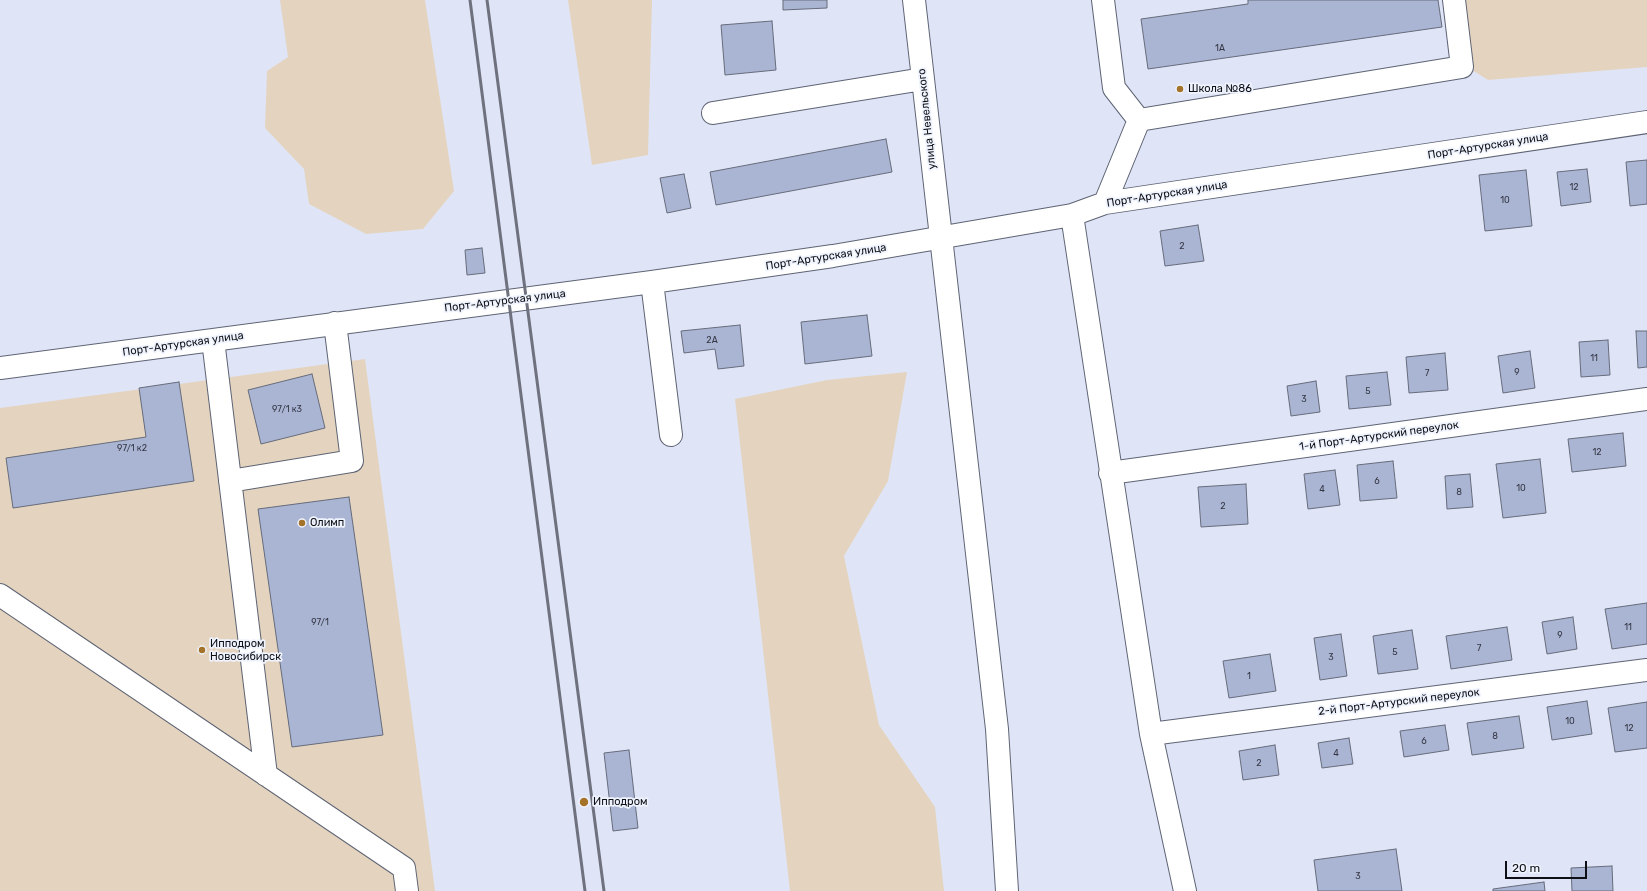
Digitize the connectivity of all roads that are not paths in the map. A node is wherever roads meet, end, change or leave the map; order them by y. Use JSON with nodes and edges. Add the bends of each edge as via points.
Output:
{"nodes":[{"id":1,"x":914,"y":0,"type":"edge"},
{"id":2,"x":1103,"y":0,"type":"edge"},
{"id":3,"x":1454,"y":0,"type":"edge"},
{"id":4,"x":923,"y":79,"type":"junction"},
{"id":5,"x":713,"y":113,"type":"dead end"},
{"id":6,"x":1139,"y":120,"type":"junction"},
{"id":7,"x":1647,"y":122,"type":"edge"},
{"id":8,"x":1106,"y":203,"type":"junction"},
{"id":9,"x":1072,"y":215,"type":"junction"},
{"id":10,"x":940,"y":239,"type":"junction"},
{"id":11,"x":652,"y":282,"type":"junction"},
{"id":12,"x":335,"y":323,"type":"junction"},
{"id":13,"x":213,"y":340,"type":"junction"},
{"id":14,"x":0,"y":368,"type":"edge"},
{"id":15,"x":1647,"y":399,"type":"edge"},
{"id":16,"x":671,"y":435,"type":"dead end"},
{"id":17,"x":1110,"y":473,"type":"junction"},
{"id":18,"x":230,"y":481,"type":"junction"},
{"id":19,"x":0,"y":595,"type":"edge"},
{"id":20,"x":1647,"y":670,"type":"edge"},
{"id":21,"x":1151,"y":734,"type":"junction"},
{"id":22,"x":266,"y":775,"type":"junction"},
{"id":23,"x":407,"y":891,"type":"edge"},
{"id":24,"x":1007,"y":891,"type":"edge"},
{"id":25,"x":1185,"y":891,"type":"edge"}],
"edges":[{"from":1,"to":4,"type":"street","name":"улица Невельского"},
{"from":2,"to":6,"type":"street","via":[[1114,88]]},
{"from":3,"to":6,"type":"street","via":[[1462,67]]},
{"from":4,"to":5,"type":"street"},
{"from":4,"to":10,"type":"street","name":"улица Невельского"},
{"from":6,"to":8,"type":"street"},
{"from":7,"to":8,"type":"street","name":"Порт-Артурская улица"},
{"from":8,"to":9,"type":"street","name":"Порт-Артурская улица"},
{"from":9,"to":10,"type":"street","name":"Порт-Артурская улица"},
{"from":9,"to":17,"type":"street"},
{"from":10,"to":11,"type":"street","name":"Порт-Артурская улица"},
{"from":10,"to":24,"type":"street","name":"улица Невельского","via":[[997,729]]},
{"from":11,"to":12,"type":"street","name":"Порт-Артурская улица"},
{"from":11,"to":16,"type":"street"},
{"from":12,"to":13,"type":"street","name":"Порт-Артурская улица"},
{"from":12,"to":18,"type":"street","via":[[352,461]]},
{"from":13,"to":14,"type":"street","name":"Порт-Артурская улица"},
{"from":13,"to":18,"type":"street"},
{"from":15,"to":17,"type":"street","name":"1-й Порт-Артурский переулок"},
{"from":17,"to":21,"type":"street"},
{"from":18,"to":22,"type":"street"},
{"from":19,"to":22,"type":"street"},
{"from":20,"to":21,"type":"street","name":"2-й Порт-Артурский переулок"},
{"from":21,"to":25,"type":"street"},
{"from":22,"to":23,"type":"street","via":[[404,868]]}]}
